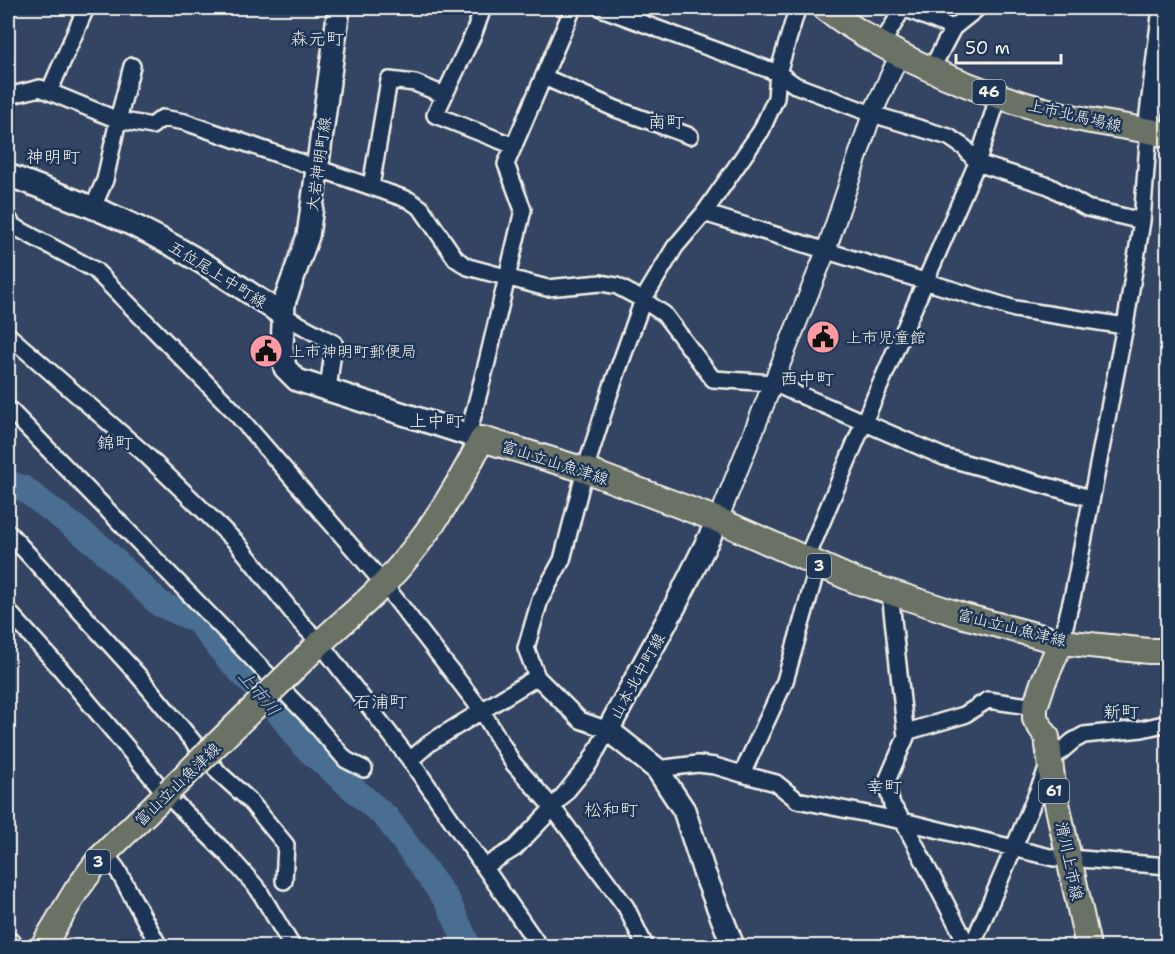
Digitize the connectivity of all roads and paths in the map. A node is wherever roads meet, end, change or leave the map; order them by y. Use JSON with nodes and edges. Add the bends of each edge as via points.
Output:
{"nodes":[{"id":1,"x":86,"y":8,"type":"edge"},
{"id":2,"x":339,"y":8,"type":"edge"},
{"id":3,"x":483,"y":8,"type":"edge"},
{"id":4,"x":573,"y":8,"type":"edge"},
{"id":5,"x":601,"y":8,"type":"edge"},
{"id":6,"x":795,"y":8,"type":"edge"},
{"id":7,"x":825,"y":8,"type":"edge"},
{"id":8,"x":903,"y":8,"type":"edge"},
{"id":9,"x":978,"y":8,"type":"edge"},
{"id":10,"x":1164,"y":8,"type":"edge"},
{"id":11,"x":953,"y":28,"type":"junction"},
{"id":12,"x":891,"y":49,"type":"junction"},
{"id":13,"x":1162,"y":62,"type":"edge"},
{"id":14,"x":132,"y":66,"type":"dead end"},
{"id":15,"x":932,"y":68,"type":"junction"},
{"id":16,"x":778,"y":73,"type":"junction"},
{"id":17,"x":544,"y":77,"type":"junction"},
{"id":18,"x":49,"y":92,"type":"junction"},
{"id":19,"x":444,"y":95,"type":"junction"},
{"id":20,"x":999,"y":95,"type":"junction"},
{"id":21,"x":8,"y":96,"type":"edge"},
{"id":22,"x":872,"y":114,"type":"junction"},
{"id":23,"x":118,"y":120,"type":"junction"},
{"id":24,"x":1158,"y":133,"type":"edge"},
{"id":25,"x":690,"y":136,"type":"dead end"},
{"id":26,"x":514,"y":146,"type":"junction"},
{"id":27,"x":977,"y":164,"type":"junction"},
{"id":28,"x":317,"y":168,"type":"junction"},
{"id":29,"x":8,"y":175,"type":"edge"},
{"id":30,"x":371,"y":186,"type":"junction"},
{"id":31,"x":93,"y":207,"type":"junction"},
{"id":32,"x":704,"y":213,"type":"junction"},
{"id":33,"x":8,"y":218,"type":"edge"},
{"id":34,"x":1142,"y":221,"type":"junction"},
{"id":35,"x":826,"y":251,"type":"junction"},
{"id":36,"x":506,"y":278,"type":"junction"},
{"id":37,"x":926,"y":281,"type":"junction"},
{"id":38,"x":643,"y":300,"type":"junction"},
{"id":39,"x":284,"y":316,"type":"junction"},
{"id":40,"x":1125,"y":326,"type":"junction"},
{"id":41,"x":8,"y":335,"type":"edge"},
{"id":42,"x":773,"y":383,"type":"junction"},
{"id":43,"x":328,"y":390,"type":"junction"},
{"id":44,"x":8,"y":408,"type":"edge"},
{"id":45,"x":864,"y":422,"type":"junction"},
{"id":46,"x":475,"y":437,"type":"junction"},
{"id":47,"x":585,"y":470,"type":"junction"},
{"id":48,"x":1090,"y":498,"type":"junction"},
{"id":49,"x":718,"y":520,"type":"junction"},
{"id":50,"x":8,"y":532,"type":"edge"},
{"id":51,"x":812,"y":562,"type":"junction"},
{"id":52,"x":384,"y":584,"type":"junction"},
{"id":53,"x":890,"y":592,"type":"junction"},
{"id":54,"x":8,"y":611,"type":"edge"},
{"id":55,"x":1062,"y":642,"type":"junction"},
{"id":56,"x":317,"y":647,"type":"junction"},
{"id":57,"x":1167,"y":651,"type":"edge"},
{"id":58,"x":537,"y":677,"type":"junction"},
{"id":59,"x":1035,"y":707,"type":"junction"},
{"id":60,"x":482,"y":711,"type":"junction"},
{"id":61,"x":1167,"y":723,"type":"edge"},
{"id":62,"x":608,"y":730,"type":"junction"},
{"id":63,"x":906,"y":732,"type":"junction"},
{"id":64,"x":410,"y":760,"type":"junction"},
{"id":65,"x":1051,"y":760,"type":"junction"},
{"id":66,"x":657,"y":768,"type":"junction"},
{"id":67,"x":364,"y":769,"type":"dead end"},
{"id":68,"x":742,"y":774,"type":"junction"},
{"id":69,"x":168,"y":793,"type":"junction"},
{"id":70,"x":553,"y":808,"type":"junction"},
{"id":71,"x":903,"y":822,"type":"junction"},
{"id":72,"x":1014,"y":849,"type":"junction"},
{"id":73,"x":105,"y":854,"type":"junction"},
{"id":74,"x":1068,"y":858,"type":"junction"},
{"id":75,"x":1167,"y":866,"type":"edge"},
{"id":76,"x":484,"y":867,"type":"junction"},
{"id":77,"x":284,"y":881,"type":"dead end"},
{"id":78,"x":8,"y":939,"type":"edge"},
{"id":79,"x":17,"y":946,"type":"edge"},
{"id":80,"x":43,"y":946,"type":"edge"},
{"id":81,"x":159,"y":946,"type":"edge"},
{"id":82,"x":292,"y":946,"type":"edge"},
{"id":83,"x":538,"y":946,"type":"edge"},
{"id":84,"x":645,"y":946,"type":"edge"},
{"id":85,"x":733,"y":946,"type":"edge"},
{"id":86,"x":970,"y":946,"type":"edge"},
{"id":87,"x":1088,"y":946,"type":"edge"}],
"edges":[{"from":1,"to":18,"type":"street"},
{"from":2,"to":28,"type":"main road","name":"大岩神明町線"},
{"from":3,"to":19,"type":"street"},
{"from":4,"to":17,"type":"street"},
{"from":5,"to":16,"type":"street"},
{"from":6,"to":16,"type":"street"},
{"from":7,"to":12,"type":"main road","name":"上市北馬場線","number":"46"},
{"from":8,"to":11,"type":"street"},
{"from":8,"to":12,"type":"street"},
{"from":9,"to":11,"type":"street"},
{"from":10,"to":13,"type":"main road"},
{"from":11,"to":15,"type":"street"},
{"from":12,"to":15,"type":"main road","name":"上市北馬場線","number":"46"},
{"from":12,"to":22,"type":"street"},
{"from":13,"to":24,"type":"main road"},
{"from":14,"to":23,"type":"street"},
{"from":15,"to":20,"type":"main road","name":"上市北馬場線","number":"46"},
{"from":16,"to":22,"type":"street","via":[[795,85]]},
{"from":16,"to":32,"type":"street","via":[[776,98],[761,131]]},
{"from":17,"to":25,"type":"street"},
{"from":17,"to":26,"type":"street"},
{"from":18,"to":21,"type":"street","via":[[40,88]]},
{"from":18,"to":23,"type":"street"},
{"from":19,"to":26,"type":"street","via":[[435,115]]},
{"from":19,"to":30,"type":"street","via":[[414,83],[389,80]]},
{"from":20,"to":24,"type":"main road","name":"上市北馬場線","number":"46","via":[[1081,119]]},
{"from":20,"to":27,"type":"street"},
{"from":22,"to":27,"type":"street","via":[[949,137],[965,148]]},
{"from":22,"to":35,"type":"street"},
{"from":23,"to":28,"type":"street","via":[[152,126],[162,118],[185,122]]},
{"from":23,"to":31,"type":"street","via":[[105,180]]},
{"from":24,"to":34,"type":"street"},
{"from":26,"to":36,"type":"street","via":[[506,164],[523,210]]},
{"from":27,"to":34,"type":"street","via":[[1049,186],[1087,208]]},
{"from":27,"to":37,"type":"street"},
{"from":28,"to":30,"type":"street"},
{"from":28,"to":39,"type":"main road","name":"大岩神明町線","via":[[308,236],[284,303]]},
{"from":29,"to":31,"type":"main road","name":"五位尾上中町線"},
{"from":30,"to":36,"type":"street","via":[[421,207],[456,259],[468,267]]},
{"from":31,"to":39,"type":"main road","name":"五位尾上中町線","via":[[189,254]]},
{"from":32,"to":35,"type":"street"},
{"from":32,"to":38,"type":"street","via":[[675,247]]},
{"from":33,"to":52,"type":"street","via":[[13,226],[95,270],[233,410]]},
{"from":34,"to":40,"type":"street"},
{"from":35,"to":37,"type":"street"},
{"from":35,"to":42,"type":"street"},
{"from":36,"to":38,"type":"street","via":[[546,288],[617,286]]},
{"from":36,"to":46,"type":"street"},
{"from":37,"to":40,"type":"street","via":[[1015,309]]},
{"from":37,"to":45,"type":"street"},
{"from":38,"to":42,"type":"street","via":[[664,314],[713,379]]},
{"from":38,"to":47,"type":"street"},
{"from":39,"to":43,"type":"main road","name":"五位尾上中町線","via":[[285,368],[297,380]]},
{"from":39,"to":43,"type":"street","via":[[334,343]]},
{"from":40,"to":48,"type":"street"},
{"from":41,"to":56,"type":"street","via":[[145,454],[237,543]]},
{"from":42,"to":45,"type":"street"},
{"from":42,"to":49,"type":"street"},
{"from":43,"to":46,"type":"main road","name":"五位尾上中町線"},
{"from":44,"to":67,"type":"street","via":[[309,717],[346,760]]},
{"from":45,"to":48,"type":"street","via":[[944,457]]},
{"from":45,"to":51,"type":"street"},
{"from":46,"to":47,"type":"main road","name":"富山立山魚津線","number":"3"},
{"from":46,"to":52,"type":"main road","name":"富山立山魚津線","number":"3","via":[[468,468],[425,536]]},
{"from":47,"to":49,"type":"main road","name":"富山立山魚津線","number":"3"},
{"from":47,"to":58,"type":"street","via":[[562,560],[540,600],[526,648]]},
{"from":48,"to":55,"type":"street"},
{"from":49,"to":51,"type":"main road","name":"富山立山魚津線","number":"3"},
{"from":49,"to":62,"type":"main road","name":"山本北中町線"},
{"from":50,"to":77,"type":"street","via":[[286,845]]},
{"from":51,"to":53,"type":"main road","name":"富山立山魚津線","number":"3"},
{"from":51,"to":68,"type":"street","via":[[785,681]]},
{"from":52,"to":56,"type":"main road","name":"富山立山魚津線","number":"3"},
{"from":52,"to":60,"type":"street"},
{"from":53,"to":55,"type":"main road","name":"富山立山魚津線","number":"3"},
{"from":53,"to":63,"type":"street"},
{"from":54,"to":69,"type":"street"},
{"from":55,"to":57,"type":"main road","name":"富山立山魚津線","number":"3"},
{"from":55,"to":59,"type":"main road","via":[[1042,682]]},
{"from":56,"to":64,"type":"street"},
{"from":56,"to":69,"type":"main road","name":"富山立山魚津線","number":"3","bridge":true},
{"from":58,"to":60,"type":"street"},
{"from":58,"to":62,"type":"street","via":[[580,720]]},
{"from":59,"to":63,"type":"street","via":[[988,700],[964,715]]},
{"from":59,"to":65,"type":"main road","name":"滑川上市線","number":"61","via":[[1035,719],[1047,737]]},
{"from":60,"to":64,"type":"street","via":[[431,742]]},
{"from":60,"to":70,"type":"street","via":[[513,764]]},
{"from":61,"to":65,"type":"street","via":[[1084,735]]},
{"from":62,"to":66,"type":"main road","name":"山本北中町線"},
{"from":62,"to":70,"type":"street","via":[[589,764]]},
{"from":63,"to":71,"type":"street","via":[[886,783],[892,805]]},
{"from":64,"to":76,"type":"street"},
{"from":65,"to":72,"type":"street"},
{"from":65,"to":74,"type":"main road","name":"滑川上市線","number":"61"},
{"from":66,"to":68,"type":"street","via":[[698,764]]},
{"from":66,"to":85,"type":"main road","name":"山本北中町線","via":[[684,810]]},
{"from":68,"to":71,"type":"street","via":[[776,783],[798,800]]},
{"from":69,"to":73,"type":"main road","name":"富山立山魚津線","number":"3"},
{"from":69,"to":82,"type":"street","via":[[258,889]]},
{"from":70,"to":76,"type":"street","via":[[515,848]]},
{"from":70,"to":84,"type":"street","via":[[626,907]]},
{"from":71,"to":72,"type":"street"},
{"from":71,"to":86,"type":"street"},
{"from":72,"to":74,"type":"street"},
{"from":72,"to":86,"type":"street"},
{"from":73,"to":80,"type":"main road","name":"富山立山魚津線","number":"3","via":[[76,891]]},
{"from":73,"to":81,"type":"street"},
{"from":74,"to":75,"type":"street"},
{"from":74,"to":87,"type":"main road","name":"滑川上市線","number":"61"},
{"from":76,"to":83,"type":"street"},
{"from":78,"to":79,"type":"street"}]}
